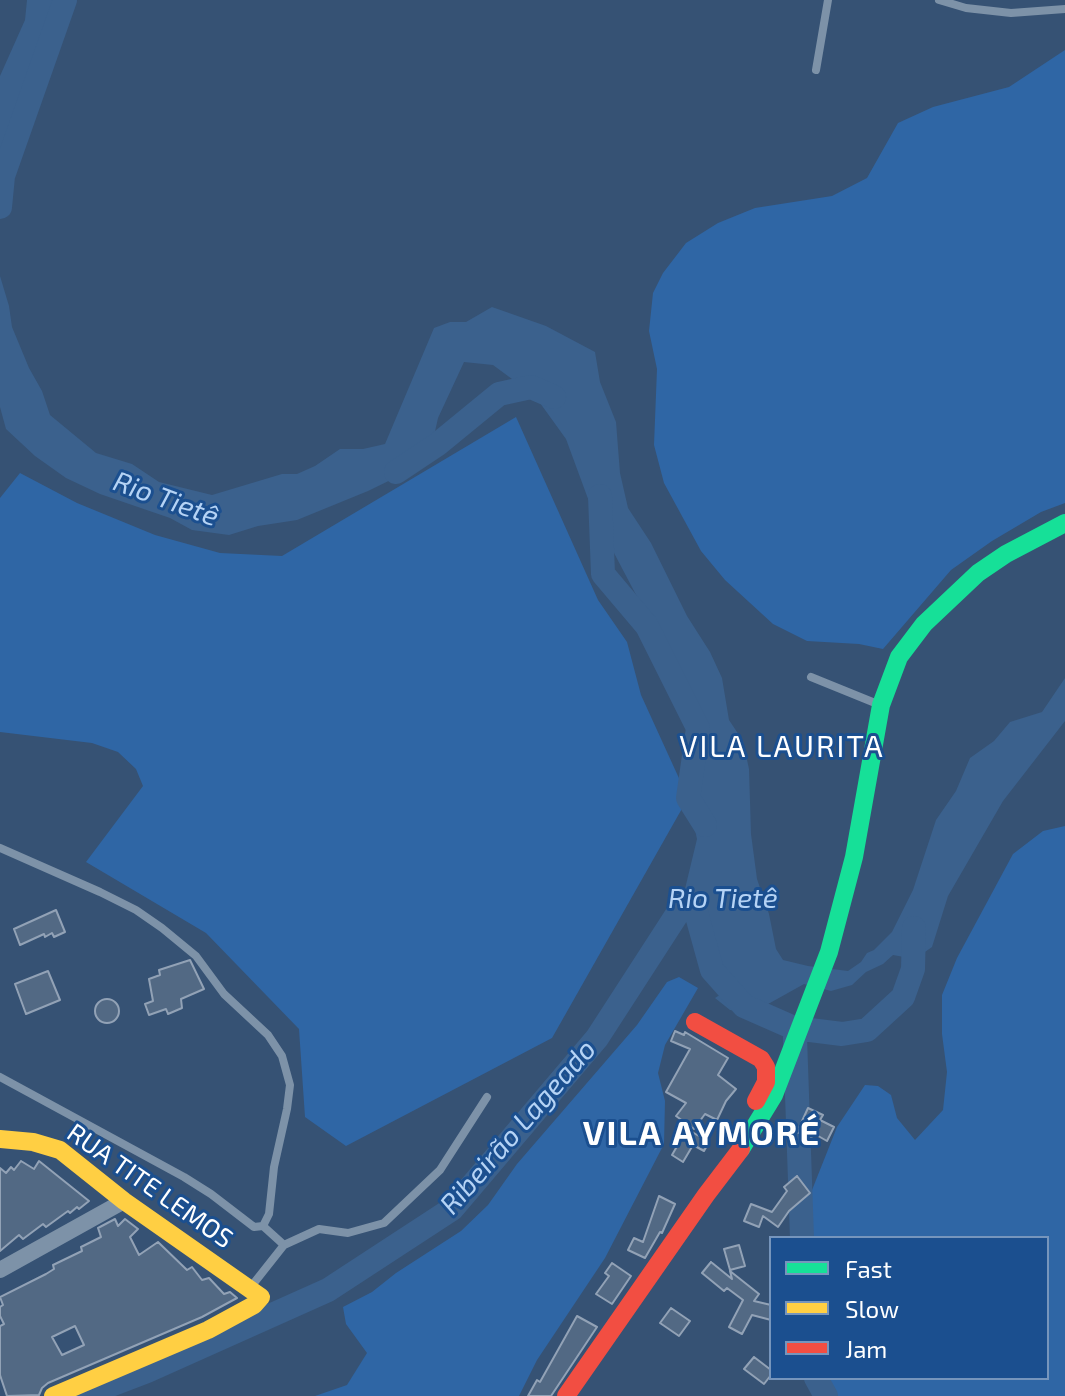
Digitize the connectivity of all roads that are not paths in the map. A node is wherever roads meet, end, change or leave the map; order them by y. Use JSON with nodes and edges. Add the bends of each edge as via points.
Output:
{"nodes":[{"id":1,"x":828,"y":0,"type":"edge"},
{"id":2,"x":939,"y":0,"type":"edge"},
{"id":3,"x":1065,"y":9,"type":"edge"},
{"id":4,"x":816,"y":70,"type":"dead end"},
{"id":5,"x":1065,"y":523,"type":"edge"},
{"id":6,"x":811,"y":677,"type":"dead end"},
{"id":7,"x":881,"y":705,"type":"junction"},
{"id":8,"x":0,"y":848,"type":"edge"},
{"id":9,"x":695,"y":1022,"type":"dead end"},
{"id":10,"x":0,"y":1077,"type":"edge"},
{"id":11,"x":487,"y":1097,"type":"dead end"},
{"id":12,"x":0,"y":1139,"type":"edge"},
{"id":13,"x":719,"y":1178,"type":"junction"},
{"id":14,"x":124,"y":1201,"type":"junction"},
{"id":15,"x":263,"y":1226,"type":"junction"},
{"id":16,"x":284,"y":1245,"type":"junction"},
{"id":17,"x":0,"y":1270,"type":"edge"},
{"id":18,"x":256,"y":1293,"type":"junction"},
{"id":19,"x":53,"y":1396,"type":"edge"},
{"id":20,"x":566,"y":1396,"type":"edge"}],
"edges":[{"from":1,"to":4,"type":"lane"},
{"from":2,"to":3,"type":"lane","via":[[1011,13]]},
{"from":5,"to":7,"type":"street","via":[[1006,554],[950,598],[899,657]]},
{"from":6,"to":7,"type":"lane"},
{"from":7,"to":13,"type":"street","via":[[854,857],[829,952],[774,1095]]},
{"from":8,"to":15,"type":"lane","via":[[100,892],[162,928],[196,956],[224,994],[268,1035],[290,1085]]},
{"from":9,"to":13,"type":"street","via":[[761,1059],[766,1067],[766,1082]]},
{"from":10,"to":15,"type":"lane","via":[[184,1177],[254,1227]]},
{"from":11,"to":16,"type":"lane","via":[[440,1170],[384,1223],[348,1233],[319,1229]]},
{"from":12,"to":14,"type":"street","name":"RUA TITE LEMOS","via":[[60,1150]]},
{"from":13,"to":20,"type":"street"},
{"from":14,"to":17,"type":"street"},
{"from":14,"to":18,"type":"street","name":"RUA TITE LEMOS"},
{"from":15,"to":16,"type":"lane"},
{"from":16,"to":18,"type":"lane"},
{"from":18,"to":19,"type":"street","via":[[254,1305],[208,1330]]}]}
